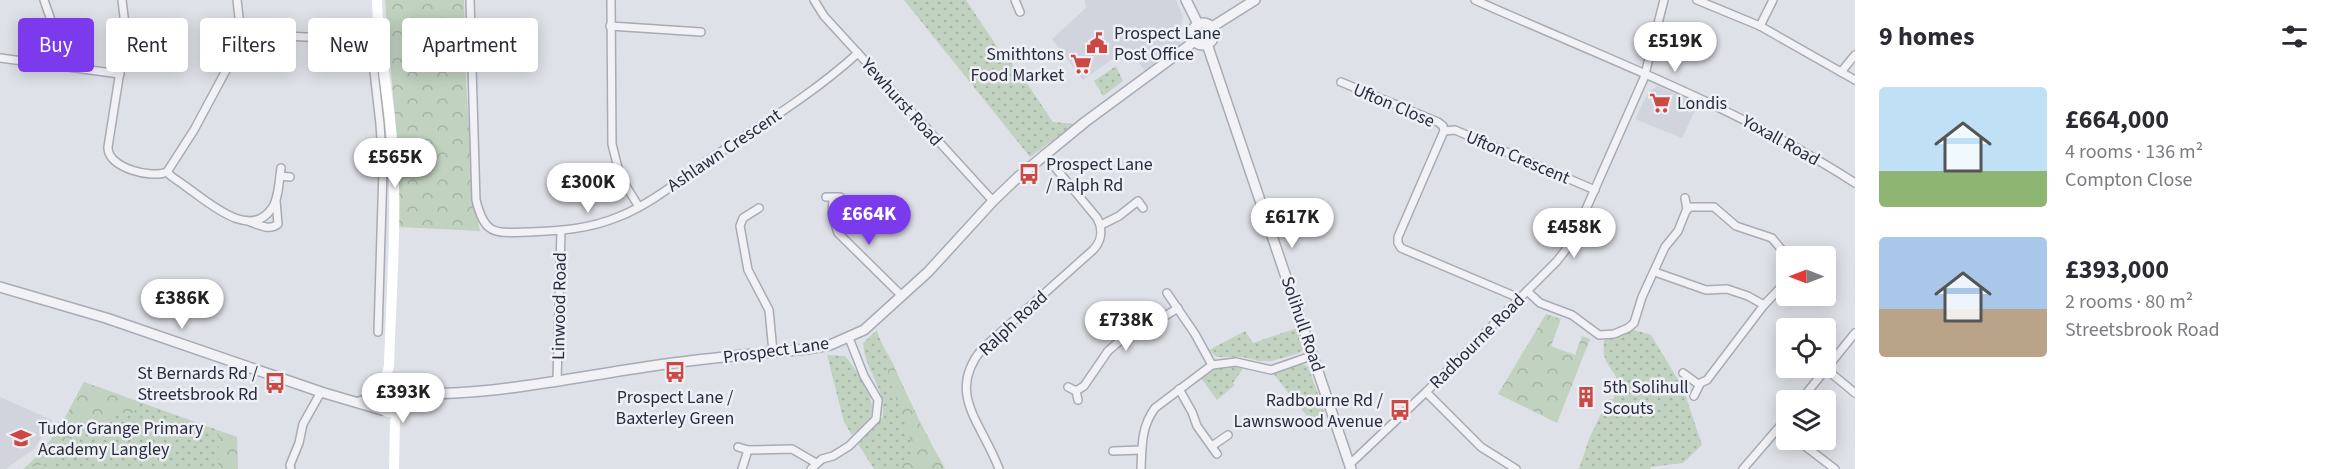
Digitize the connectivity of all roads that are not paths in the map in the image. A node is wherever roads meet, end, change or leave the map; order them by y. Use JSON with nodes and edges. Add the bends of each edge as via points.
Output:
{"nodes":[{"id":1,"x":44,"y":0,"type":"edge"},
{"id":2,"x":122,"y":0,"type":"edge"},
{"id":3,"x":237,"y":0,"type":"edge"},
{"id":4,"x":377,"y":0,"type":"edge"},
{"id":5,"x":470,"y":0,"type":"edge"},
{"id":6,"x":611,"y":0,"type":"edge"},
{"id":7,"x":814,"y":0,"type":"edge"},
{"id":8,"x":1015,"y":0,"type":"edge"},
{"id":9,"x":1186,"y":0,"type":"edge"},
{"id":10,"x":1255,"y":0,"type":"edge"},
{"id":11,"x":1475,"y":0,"type":"edge"},
{"id":12,"x":1664,"y":0,"type":"edge"},
{"id":13,"x":1697,"y":0,"type":"edge"},
{"id":14,"x":1773,"y":0,"type":"edge"},
{"id":15,"x":1020,"y":12,"type":"dead end"},
{"id":16,"x":50,"y":18,"type":"edge"},
{"id":17,"x":239,"y":18,"type":"edge"},
{"id":18,"x":378,"y":18,"type":"edge"},
{"id":19,"x":1198,"y":24,"type":"junction"},
{"id":20,"x":610,"y":26,"type":"junction"},
{"id":21,"x":1760,"y":26,"type":"junction"},
{"id":22,"x":1212,"y":27,"type":"junction"},
{"id":23,"x":701,"y":32,"type":"dead end"},
{"id":24,"x":1195,"y":41,"type":"junction"},
{"id":25,"x":1207,"y":44,"type":"junction"},
{"id":26,"x":858,"y":53,"type":"junction"},
{"id":27,"x":1855,"y":55,"type":"edge"},
{"id":28,"x":0,"y":58,"type":"edge"},
{"id":29,"x":18,"y":60,"type":"edge"},
{"id":30,"x":94,"y":70,"type":"edge"},
{"id":31,"x":226,"y":72,"type":"edge"},
{"id":32,"x":373,"y":72,"type":"edge"},
{"id":33,"x":384,"y":72,"type":"edge"},
{"id":34,"x":1841,"y":72,"type":"junction"},
{"id":35,"x":1645,"y":73,"type":"junction"},
{"id":36,"x":120,"y":74,"type":"junction"},
{"id":37,"x":1855,"y":80,"type":"edge"},
{"id":38,"x":1341,"y":82,"type":"dead end"},
{"id":39,"x":1444,"y":131,"type":"junction"},
{"id":40,"x":1044,"y":154,"type":"junction"},
{"id":41,"x":167,"y":172,"type":"junction"},
{"id":42,"x":290,"y":177,"type":"dead end"},
{"id":43,"x":1855,"y":183,"type":"edge"},
{"id":44,"x":1595,"y":190,"type":"junction"},
{"id":45,"x":833,"y":197,"type":"dead end"},
{"id":46,"x":1685,"y":198,"type":"dead end"},
{"id":47,"x":276,"y":201,"type":"junction"},
{"id":48,"x":993,"y":201,"type":"junction"},
{"id":49,"x":639,"y":207,"type":"junction"},
{"id":50,"x":759,"y":208,"type":"dead end"},
{"id":51,"x":1143,"y":208,"type":"dead end"},
{"id":52,"x":1687,"y":209,"type":"junction"},
{"id":53,"x":247,"y":221,"type":"junction"},
{"id":54,"x":1101,"y":225,"type":"junction"},
{"id":55,"x":561,"y":231,"type":"junction"},
{"id":56,"x":1779,"y":246,"type":"edge"},
{"id":57,"x":1655,"y":272,"type":"junction"},
{"id":58,"x":0,"y":287,"type":"edge"},
{"id":59,"x":1527,"y":291,"type":"junction"},
{"id":60,"x":1776,"y":292,"type":"edge"},
{"id":61,"x":1167,"y":293,"type":"dead end"},
{"id":62,"x":386,"y":295,"type":"junction"},
{"id":63,"x":901,"y":296,"type":"junction"},
{"id":64,"x":1519,"y":298,"type":"junction"},
{"id":65,"x":1764,"y":305,"type":"junction"},
{"id":66,"x":1178,"y":308,"type":"junction"},
{"id":67,"x":378,"y":332,"type":"dead end"},
{"id":68,"x":1855,"y":333,"type":"edge"},
{"id":69,"x":849,"y":338,"type":"junction"},
{"id":70,"x":773,"y":352,"type":"junction"},
{"id":71,"x":1314,"y":355,"type":"junction"},
{"id":72,"x":1836,"y":357,"type":"edge"},
{"id":73,"x":1212,"y":365,"type":"junction"},
{"id":74,"x":389,"y":366,"type":"junction"},
{"id":75,"x":1683,"y":373,"type":"dead end"},
{"id":76,"x":1836,"y":377,"type":"edge"},
{"id":77,"x":1819,"y":378,"type":"edge"},
{"id":78,"x":557,"y":381,"type":"junction"},
{"id":79,"x":1700,"y":384,"type":"junction"},
{"id":80,"x":1068,"y":387,"type":"dead end"},
{"id":81,"x":1179,"y":389,"type":"junction"},
{"id":82,"x":1809,"y":390,"type":"edge"},
{"id":83,"x":1076,"y":391,"type":"junction"},
{"id":84,"x":321,"y":392,"type":"junction"},
{"id":85,"x":1426,"y":392,"type":"junction"},
{"id":86,"x":1855,"y":393,"type":"edge"},
{"id":87,"x":381,"y":394,"type":"junction"},
{"id":88,"x":1694,"y":396,"type":"dead end"},
{"id":89,"x":399,"y":398,"type":"junction"},
{"id":90,"x":1078,"y":400,"type":"dead end"},
{"id":91,"x":356,"y":402,"type":"junction"},
{"id":92,"x":383,"y":410,"type":"junction"},
{"id":93,"x":1228,"y":435,"type":"dead end"},
{"id":94,"x":1776,"y":437,"type":"edge"},
{"id":95,"x":393,"y":444,"type":"junction"},
{"id":96,"x":1212,"y":446,"type":"junction"},
{"id":97,"x":738,"y":447,"type":"dead end"},
{"id":98,"x":748,"y":450,"type":"junction"},
{"id":99,"x":1141,"y":450,"type":"junction"},
{"id":100,"x":1810,"y":450,"type":"edge"},
{"id":101,"x":1113,"y":451,"type":"dead end"},
{"id":102,"x":1217,"y":454,"type":"dead end"},
{"id":103,"x":814,"y":466,"type":"edge"},
{"id":104,"x":1350,"y":466,"type":"edge"},
{"id":105,"x":291,"y":469,"type":"edge"},
{"id":106,"x":394,"y":469,"type":"edge"},
{"id":107,"x":742,"y":469,"type":"edge"},
{"id":108,"x":999,"y":469,"type":"edge"},
{"id":109,"x":1141,"y":469,"type":"edge"},
{"id":110,"x":1516,"y":469,"type":"edge"},
{"id":111,"x":1743,"y":469,"type":"edge"},
{"id":112,"x":1835,"y":469,"type":"edge"}],
"edges":[{"from":1,"to":16,"type":"street"},
{"from":2,"to":36,"type":"street","via":[[126,33]]},
{"from":3,"to":17,"type":"street"},
{"from":4,"to":18,"type":"main road"},
{"from":5,"to":55,"type":"street","name":"Ashlawn Crescent","via":[[476,200],[483,222],[496,232]]},
{"from":6,"to":20,"type":"street"},
{"from":7,"to":26,"type":"street","name":"Yewhurst Road"},
{"from":8,"to":15,"type":"street"},
{"from":9,"to":19,"type":"street"},
{"from":10,"to":22,"type":"street"},
{"from":11,"to":35,"type":"street","name":"Yoxall Road"},
{"from":12,"to":35,"type":"street","name":"Radbourne Road"},
{"from":13,"to":21,"type":"street"},
{"from":14,"to":21,"type":"street"},
{"from":19,"to":22,"type":"street"},
{"from":19,"to":24,"type":"street","via":[[1192,32]]},
{"from":20,"to":23,"type":"street"},
{"from":20,"to":49,"type":"street","via":[[612,144],[623,181]]},
{"from":21,"to":34,"type":"street"},
{"from":22,"to":25,"type":"street","via":[[1213,38]]},
{"from":24,"to":25,"type":"street"},
{"from":24,"to":40,"type":"street","name":"Prospect Lane"},
{"from":25,"to":71,"type":"street","name":"Solihull Road"},
{"from":26,"to":48,"type":"street","name":"Yewhurst Road"},
{"from":26,"to":49,"type":"street","name":"Ashlawn Crescent","via":[[827,81]]},
{"from":27,"to":34,"type":"street"},
{"from":28,"to":29,"type":"street"},
{"from":30,"to":36,"type":"street"},
{"from":31,"to":41,"type":"street"},
{"from":32,"to":62,"type":"street","via":[[383,170]]},
{"from":33,"to":62,"type":"main road","via":[[394,159]]},
{"from":34,"to":37,"type":"street"},
{"from":35,"to":43,"type":"street","name":"Yoxall Road","via":[[1778,137]]},
{"from":35,"to":44,"type":"street","name":"Radbourne Road"},
{"from":36,"to":41,"type":"street","via":[[110,156],[124,167],[158,175]]},
{"from":38,"to":39,"type":"street","name":"Ufton Close","via":[[1438,122]]},
{"from":39,"to":44,"type":"street","name":"Ufton Crescent","via":[[1455,130]]},
{"from":39,"to":64,"type":"street","name":"Ufton Crescent","via":[[1398,243],[1401,248]]},
{"from":40,"to":48,"type":"street","name":"Prospect Lane"},
{"from":40,"to":54,"type":"street"},
{"from":41,"to":53,"type":"street","via":[[216,210]]},
{"from":42,"to":47,"type":"street","via":[[280,172]]},
{"from":44,"to":59,"type":"street","name":"Radbourne Road","via":[[1571,243]]},
{"from":45,"to":63,"type":"street","via":[[832,214],[838,232]]},
{"from":46,"to":52,"type":"street"},
{"from":47,"to":53,"type":"street","via":[[266,216]]},
{"from":47,"to":53,"type":"street","via":[[278,224],[274,228]]},
{"from":48,"to":63,"type":"street","name":"Prospect Lane"},
{"from":49,"to":55,"type":"street","name":"Ashlawn Crescent","via":[[601,223]]},
{"from":50,"to":70,"type":"street","via":[[743,218],[740,226],[747,270],[769,310]]},
{"from":51,"to":54,"type":"street","via":[[1138,201]]},
{"from":52,"to":56,"type":"street","via":[[1714,207],[1736,226],[1772,238]]},
{"from":52,"to":57,"type":"street"},
{"from":54,"to":108,"type":"street","name":"Ralph Road","via":[[1097,246],[982,350],[968,370],[967,400]]},
{"from":55,"to":78,"type":"street","name":"Linwood Road"},
{"from":57,"to":59,"type":"street","via":[[1634,323],[1609,335],[1599,335],[1572,315],[1540,303]]},
{"from":57,"to":65,"type":"street","via":[[1706,290],[1727,289]]},
{"from":58,"to":84,"type":"street","via":[[106,318]]},
{"from":59,"to":64,"type":"street","name":"Radbourne Road"},
{"from":60,"to":65,"type":"street"},
{"from":61,"to":66,"type":"street"},
{"from":62,"to":67,"type":"street"},
{"from":62,"to":74,"type":"main road"},
{"from":63,"to":69,"type":"street","name":"Prospect Lane","via":[[864,330]]},
{"from":64,"to":85,"type":"street","name":"Radbourne Road"},
{"from":65,"to":79,"type":"street"},
{"from":66,"to":73,"type":"street"},
{"from":66,"to":83,"type":"street","via":[[1122,339]]},
{"from":68,"to":72,"type":"street"},
{"from":69,"to":70,"type":"street","name":"Prospect Lane","via":[[830,345]]},
{"from":69,"to":103,"type":"street","via":[[878,400],[876,419],[841,452]]},
{"from":70,"to":78,"type":"street","name":"Prospect Lane"},
{"from":71,"to":73,"type":"street","via":[[1271,370],[1236,362]]},
{"from":71,"to":104,"type":"street","name":"Solihull Road"},
{"from":73,"to":81,"type":"street"},
{"from":74,"to":87,"type":"main road"},
{"from":74,"to":89,"type":"main road"},
{"from":75,"to":79,"type":"street"},
{"from":76,"to":86,"type":"street"},
{"from":77,"to":82,"type":"street"},
{"from":78,"to":89,"type":"street","name":"Prospect Lane"},
{"from":79,"to":88,"type":"street"},
{"from":80,"to":83,"type":"street"},
{"from":81,"to":96,"type":"street"},
{"from":81,"to":99,"type":"street","via":[[1148,418]]},
{"from":83,"to":90,"type":"street"},
{"from":84,"to":91,"type":"street"},
{"from":84,"to":105,"type":"street","via":[[303,424]]},
{"from":85,"to":104,"type":"street","name":"Radbourne Road"},
{"from":85,"to":110,"type":"street","via":[[1481,447]]},
{"from":87,"to":89,"type":"main road","via":[[388,390]]},
{"from":87,"to":91,"type":"street"},
{"from":87,"to":92,"type":"main road","via":[[379,403]]},
{"from":89,"to":92,"type":"main road","via":[[394,411]]},
{"from":89,"to":95,"type":"main road"},
{"from":91,"to":92,"type":"street"},
{"from":92,"to":95,"type":"main road"},
{"from":93,"to":96,"type":"street"},
{"from":94,"to":111,"type":"street"},
{"from":95,"to":106,"type":"main road"},
{"from":96,"to":102,"type":"street"},
{"from":97,"to":98,"type":"street"},
{"from":98,"to":103,"type":"street","via":[[792,448]]},
{"from":98,"to":107,"type":"street"},
{"from":99,"to":101,"type":"street"},
{"from":99,"to":109,"type":"street"},
{"from":100,"to":112,"type":"street"}]}
